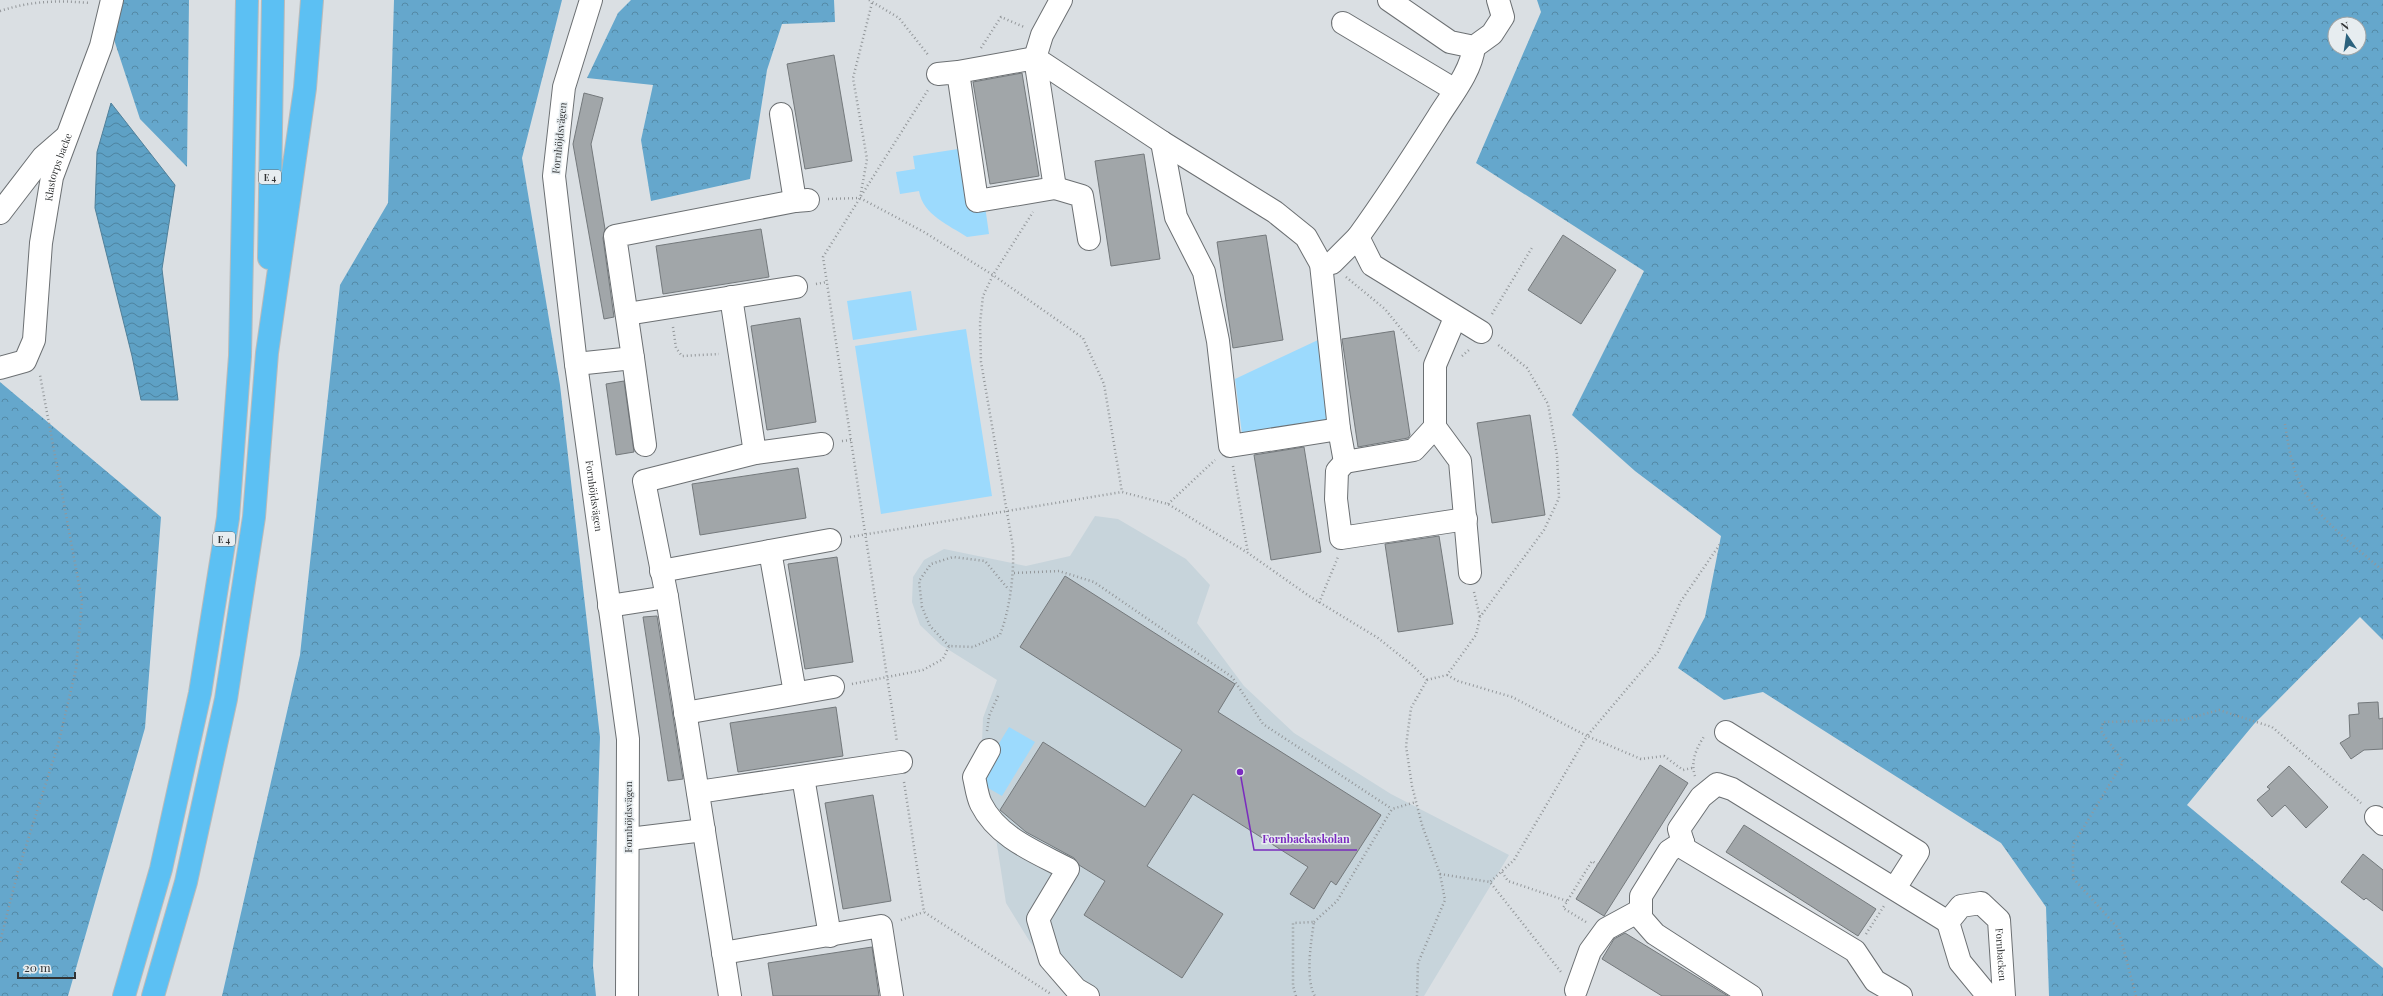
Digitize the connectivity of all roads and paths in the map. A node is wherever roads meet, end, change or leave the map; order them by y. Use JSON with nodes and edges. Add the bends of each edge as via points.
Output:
{"nodes":[{"id":1,"x":242,"y":0,"type":"edge"},
{"id":2,"x":247,"y":0,"type":"edge"},
{"id":3,"x":273,"y":0,"type":"edge"},
{"id":4,"x":312,"y":0,"type":"edge"},
{"id":5,"x":591,"y":0,"type":"edge"},
{"id":6,"x":869,"y":0,"type":"edge"},
{"id":7,"x":1061,"y":0,"type":"edge"},
{"id":8,"x":1389,"y":0,"type":"edge"},
{"id":9,"x":1498,"y":0,"type":"edge"},
{"id":10,"x":111,"y":1,"type":"edge"},
{"id":11,"x":872,"y":3,"type":"junction"},
{"id":12,"x":0,"y":11,"type":"edge"},
{"id":13,"x":1343,"y":23,"type":"dead end"},
{"id":14,"x":1042,"y":34,"type":"junction"},
{"id":15,"x":1474,"y":47,"type":"junction"},
{"id":16,"x":1035,"y":58,"type":"junction"},
{"id":17,"x":246,"y":72,"type":"junction"},
{"id":18,"x":956,"y":72,"type":"junction"},
{"id":19,"x":1455,"y":90,"type":"junction"},
{"id":20,"x":781,"y":114,"type":"dead end"},
{"id":21,"x":69,"y":135,"type":"junction"},
{"id":22,"x":1162,"y":142,"type":"junction"},
{"id":23,"x":1055,"y":188,"type":"junction"},
{"id":24,"x":860,"y":198,"type":"junction"},
{"id":25,"x":801,"y":200,"type":"junction"},
{"id":26,"x":0,"y":213,"type":"edge"},
{"id":27,"x":1358,"y":237,"type":"junction"},
{"id":28,"x":1089,"y":239,"type":"dead end"},
{"id":29,"x":1533,"y":246,"type":"dead end"},
{"id":30,"x":1326,"y":263,"type":"junction"},
{"id":31,"x":993,"y":275,"type":"junction"},
{"id":32,"x":796,"y":287,"type":"dead end"},
{"id":33,"x":731,"y":297,"type":"junction"},
{"id":34,"x":670,"y":307,"type":"junction"},
{"id":35,"x":627,"y":314,"type":"junction"},
{"id":36,"x":1455,"y":318,"type":"junction"},
{"id":37,"x":1481,"y":332,"type":"junction"},
{"id":38,"x":740,"y":352,"type":"junction"},
{"id":39,"x":267,"y":354,"type":"junction"},
{"id":40,"x":633,"y":358,"type":"junction"},
{"id":41,"x":576,"y":364,"type":"junction"},
{"id":42,"x":1434,"y":365,"type":"junction"},
{"id":43,"x":0,"y":368,"type":"edge"},
{"id":44,"x":39,"y":370,"type":"dead end"},
{"id":45,"x":2285,"y":424,"type":"dead end"},
{"id":46,"x":1434,"y":427,"type":"junction"},
{"id":47,"x":1339,"y":429,"type":"junction"},
{"id":48,"x":822,"y":444,"type":"dead end"},
{"id":49,"x":645,"y":445,"type":"dead end"},
{"id":50,"x":1230,"y":446,"type":"junction"},
{"id":51,"x":755,"y":453,"type":"junction"},
{"id":52,"x":1345,"y":462,"type":"junction"},
{"id":53,"x":1122,"y":492,"type":"junction"},
{"id":54,"x":1168,"y":504,"type":"junction"},
{"id":55,"x":1007,"y":512,"type":"junction"},
{"id":56,"x":1466,"y":520,"type":"junction"},
{"id":57,"x":866,"y":534,"type":"junction"},
{"id":58,"x":1341,"y":538,"type":"junction"},
{"id":59,"x":830,"y":540,"type":"joint"},
{"id":60,"x":1720,"y":544,"type":"dead end"},
{"id":61,"x":770,"y":551,"type":"junction"},
{"id":62,"x":1248,"y":553,"type":"junction"},
{"id":63,"x":661,"y":571,"type":"junction"},
{"id":64,"x":2383,"y":571,"type":"edge"},
{"id":65,"x":1470,"y":573,"type":"joint"},
{"id":66,"x":1014,"y":574,"type":"junction"},
{"id":67,"x":1009,"y":590,"type":"junction"},
{"id":68,"x":667,"y":597,"type":"junction"},
{"id":69,"x":1319,"y":603,"type":"junction"},
{"id":70,"x":609,"y":606,"type":"junction"},
{"id":71,"x":1480,"y":617,"type":"junction"},
{"id":72,"x":949,"y":646,"type":"junction"},
{"id":73,"x":1447,"y":675,"type":"junction"},
{"id":74,"x":888,"y":678,"type":"junction"},
{"id":75,"x":1427,"y":680,"type":"junction"},
{"id":76,"x":833,"y":687,"type":"joint"},
{"id":77,"x":795,"y":693,"type":"junction"},
{"id":78,"x":999,"y":694,"type":"dead end"},
{"id":79,"x":685,"y":713,"type":"junction"},
{"id":80,"x":990,"y":716,"type":"dead end"},
{"id":81,"x":1726,"y":732,"type":"joint"},
{"id":82,"x":1587,"y":736,"type":"junction"},
{"id":83,"x":988,"y":750,"type":"dead end"},
{"id":84,"x":901,"y":762,"type":"junction"},
{"id":85,"x":1692,"y":768,"type":"junction"},
{"id":86,"x":803,"y":777,"type":"junction"},
{"id":87,"x":698,"y":792,"type":"junction"},
{"id":88,"x":1701,"y":797,"type":"junction"},
{"id":89,"x":1416,"y":802,"type":"junction"},
{"id":90,"x":1392,"y":809,"type":"junction"},
{"id":91,"x":2380,"y":820,"type":"edge"},
{"id":92,"x":704,"y":830,"type":"junction"},
{"id":93,"x":629,"y":839,"type":"junction"},
{"id":94,"x":1683,"y":842,"type":"junction"},
{"id":95,"x":1598,"y":865,"type":"dead end"},
{"id":96,"x":1502,"y":872,"type":"junction"},
{"id":97,"x":1440,"y":874,"type":"junction"},
{"id":98,"x":1490,"y":882,"type":"junction"},
{"id":99,"x":1895,"y":888,"type":"junction"},
{"id":100,"x":1567,"y":901,"type":"junction"},
{"id":101,"x":1641,"y":910,"type":"junction"},
{"id":102,"x":924,"y":912,"type":"junction"},
{"id":103,"x":1314,"y":922,"type":"junction"},
{"id":104,"x":1948,"y":922,"type":"junction"},
{"id":105,"x":881,"y":926,"type":"junction"},
{"id":106,"x":1604,"y":933,"type":"junction"},
{"id":107,"x":830,"y":936,"type":"junction"},
{"id":108,"x":0,"y":942,"type":"edge"},
{"id":109,"x":1855,"y":951,"type":"junction"},
{"id":110,"x":723,"y":953,"type":"junction"},
{"id":111,"x":1870,"y":988,"type":"edge"},
{"id":112,"x":1576,"y":990,"type":"joint"},
{"id":113,"x":124,"y":996,"type":"edge"},
{"id":114,"x":153,"y":996,"type":"edge"},
{"id":115,"x":627,"y":996,"type":"edge"},
{"id":116,"x":730,"y":996,"type":"edge"},
{"id":117,"x":892,"y":996,"type":"edge"},
{"id":118,"x":1055,"y":996,"type":"edge"},
{"id":119,"x":1088,"y":996,"type":"edge"},
{"id":120,"x":1296,"y":996,"type":"edge"},
{"id":121,"x":1315,"y":996,"type":"edge"},
{"id":122,"x":1417,"y":996,"type":"edge"},
{"id":123,"x":1752,"y":996,"type":"edge"},
{"id":124,"x":1901,"y":996,"type":"edge"},
{"id":125,"x":1988,"y":996,"type":"edge"},
{"id":126,"x":2004,"y":996,"type":"edge"},
{"id":127,"x":2136,"y":996,"type":"edge"}],
"edges":[{"from":1,"to":17,"type":"highway"},
{"from":2,"to":17,"type":"highway","number":"E 4"},
{"from":3,"to":39,"type":"highway","number":"E 4"},
{"from":4,"to":39,"type":"highway","via":[[305,88]]},
{"from":5,"to":41,"type":"street","name":"Fornhöjdsvägen","via":[[564,86],[554,176]]},
{"from":6,"to":11,"type":"path"},
{"from":7,"to":14,"type":"street"},
{"from":8,"to":15,"type":"street","via":[[1450,42]]},
{"from":9,"to":15,"type":"street","via":[[1503,18],[1492,34]]},
{"from":10,"to":12,"type":"path","via":[[97,4],[68,1],[24,3]]},
{"from":10,"to":21,"type":"street","name":"Klastorps backe","via":[[101,46]]},
{"from":11,"to":18,"type":"path","via":[[899,18],[928,56]]},
{"from":11,"to":24,"type":"path","via":[[853,78],[867,160]]},
{"from":13,"to":19,"type":"street"},
{"from":14,"to":16,"type":"street"},
{"from":14,"to":18,"type":"path","via":[[1001,17],[985,40]]},
{"from":15,"to":19,"type":"street","via":[[1472,59]]},
{"from":16,"to":18,"type":"street"},
{"from":16,"to":22,"type":"street"},
{"from":16,"to":23,"type":"street"},
{"from":17,"to":113,"type":"highway","number":"E 4","via":[[240,356],[228,518],[200,693],[161,869]]},
{"from":18,"to":23,"type":"street","via":[[977,201]]},
{"from":18,"to":24,"type":"path"},
{"from":19,"to":27,"type":"street","via":[[1407,168]]},
{"from":20,"to":25,"type":"street"},
{"from":21,"to":26,"type":"street","via":[[43,157]]},
{"from":21,"to":43,"type":"street","name":"Klastorps backe","via":[[52,177],[41,243],[34,340],[25,361]]},
{"from":22,"to":30,"type":"street","via":[[1275,212],[1306,237]]},
{"from":22,"to":50,"type":"street","via":[[1176,217],[1204,272],[1218,340]]},
{"from":23,"to":28,"type":"street","via":[[1082,196]]},
{"from":23,"to":31,"type":"path","via":[[1039,203]]},
{"from":24,"to":25,"type":"path"},
{"from":24,"to":31,"type":"path","via":[[924,232]]},
{"from":24,"to":57,"type":"path","via":[[823,257]]},
{"from":25,"to":35,"type":"street","via":[[615,236]]},
{"from":27,"to":30,"type":"street"},
{"from":27,"to":36,"type":"street","via":[[1372,265]]},
{"from":29,"to":37,"type":"path"},
{"from":30,"to":42,"type":"path","via":[[1385,309],[1427,362]]},
{"from":30,"to":47,"type":"street"},
{"from":31,"to":53,"type":"path","via":[[1083,338],[1104,384]]},
{"from":31,"to":55,"type":"path","via":[[982,296],[982,362]]},
{"from":32,"to":33,"type":"street"},
{"from":33,"to":34,"type":"street"},
{"from":33,"to":38,"type":"street"},
{"from":34,"to":35,"type":"street"},
{"from":34,"to":38,"type":"path","via":[[676,348],[682,356]]},
{"from":35,"to":40,"type":"street"},
{"from":36,"to":37,"type":"street"},
{"from":36,"to":42,"type":"street"},
{"from":37,"to":71,"type":"path","via":[[1527,368],[1548,404],[1557,455],[1559,498],[1544,530]]},
{"from":38,"to":51,"type":"street"},
{"from":39,"to":114,"type":"highway","number":"E 4","via":[[254,518],[226,699],[186,882]]},
{"from":40,"to":41,"type":"street"},
{"from":40,"to":49,"type":"street"},
{"from":41,"to":70,"type":"street","name":"Fornhöjdsvägen"},
{"from":42,"to":46,"type":"street"},
{"from":44,"to":108,"type":"path","via":[[82,601],[76,669],[58,745],[18,871]]},
{"from":45,"to":64,"type":"path","via":[[2298,481],[2311,504]]},
{"from":46,"to":52,"type":"street","via":[[1414,450]]},
{"from":46,"to":56,"type":"street","via":[[1460,461]]},
{"from":47,"to":50,"type":"street"},
{"from":47,"to":52,"type":"street"},
{"from":48,"to":51,"type":"street"},
{"from":50,"to":54,"type":"path"},
{"from":50,"to":62,"type":"path"},
{"from":51,"to":63,"type":"street","via":[[644,481]]},
{"from":52,"to":58,"type":"street","via":[[1337,471],[1336,498]]},
{"from":53,"to":54,"type":"path"},
{"from":53,"to":55,"type":"path"},
{"from":54,"to":62,"type":"path"},
{"from":55,"to":57,"type":"path"},
{"from":55,"to":66,"type":"path"},
{"from":56,"to":58,"type":"street"},
{"from":56,"to":65,"type":"street"},
{"from":57,"to":59,"type":"path"},
{"from":57,"to":74,"type":"path"},
{"from":58,"to":69,"type":"path","via":[[1338,559]]},
{"from":59,"to":61,"type":"street"},
{"from":60,"to":82,"type":"path","via":[[1681,601],[1658,652]]},
{"from":61,"to":63,"type":"street"},
{"from":61,"to":77,"type":"street"},
{"from":62,"to":69,"type":"path"},
{"from":63,"to":68,"type":"street"},
{"from":65,"to":71,"type":"path"},
{"from":66,"to":67,"type":"path"},
{"from":66,"to":90,"type":"path","via":[[1059,571],[1094,582],[1232,677],[1263,724]]},
{"from":67,"to":72,"type":"path","via":[[1007,616],[1000,635],[973,648]]},
{"from":67,"to":72,"type":"path","via":[[984,561],[953,557],[931,564],[920,581],[922,607],[930,626]]},
{"from":68,"to":70,"type":"street"},
{"from":68,"to":79,"type":"street"},
{"from":69,"to":75,"type":"path","via":[[1378,638]]},
{"from":70,"to":93,"type":"street","name":"Fornhöjdsvägen","via":[[628,739]]},
{"from":71,"to":73,"type":"path","via":[[1476,635]]},
{"from":72,"to":74,"type":"path","via":[[943,659],[923,670]]},
{"from":73,"to":75,"type":"path"},
{"from":73,"to":82,"type":"path","via":[[1512,698]]},
{"from":74,"to":76,"type":"path"},
{"from":74,"to":84,"type":"path"},
{"from":75,"to":89,"type":"path","via":[[1411,708],[1406,746]]},
{"from":76,"to":77,"type":"street"},
{"from":77,"to":79,"type":"street"},
{"from":78,"to":80,"type":"path"},
{"from":79,"to":87,"type":"street"},
{"from":81,"to":85,"type":"path","via":[[1712,726],[1696,748]]},
{"from":81,"to":99,"type":"street","via":[[1918,852]]},
{"from":82,"to":85,"type":"path","via":[[1641,759],[1664,756],[1683,770]]},
{"from":82,"to":96,"type":"path","via":[[1514,860]]},
{"from":83,"to":119,"type":"street","via":[[974,777],[980,802],[992,823],[1016,842],[1068,869],[1038,919],[1050,959],[1076,989]]},
{"from":84,"to":86,"type":"street"},
{"from":84,"to":102,"type":"path"},
{"from":85,"to":88,"type":"path"},
{"from":86,"to":87,"type":"street"},
{"from":86,"to":107,"type":"street"},
{"from":87,"to":92,"type":"street"},
{"from":88,"to":94,"type":"street","via":[[1679,829]]},
{"from":88,"to":99,"type":"street","via":[[1717,784],[1732,789]]},
{"from":89,"to":90,"type":"path"},
{"from":89,"to":97,"type":"path"},
{"from":90,"to":103,"type":"path","via":[[1337,901]]},
{"from":91,"to":127,"type":"path","via":[[2272,727],[2219,710],[2183,720],[2103,722],[2101,731],[2123,762],[2073,845],[2073,878],[2118,928]]},
{"from":92,"to":93,"type":"street"},
{"from":92,"to":110,"type":"street"},
{"from":93,"to":115,"type":"street","name":"Fornhöjdsvägen"},
{"from":94,"to":101,"type":"street","via":[[1669,851],[1640,896]]},
{"from":94,"to":109,"type":"street","via":[[1685,849]]},
{"from":95,"to":100,"type":"path","via":[[1592,861]]},
{"from":96,"to":98,"type":"path"},
{"from":96,"to":100,"type":"path","via":[[1508,881]]},
{"from":97,"to":98,"type":"path"},
{"from":97,"to":122,"type":"path","via":[[1444,900],[1418,963]]},
{"from":98,"to":112,"type":"path"},
{"from":99,"to":104,"type":"street"},
{"from":99,"to":109,"type":"path"},
{"from":100,"to":106,"type":"path","via":[[1563,908]]},
{"from":101,"to":106,"type":"street"},
{"from":101,"to":123,"type":"street","via":[[1641,918],[1655,934]]},
{"from":102,"to":105,"type":"path"},
{"from":102,"to":118,"type":"path"},
{"from":103,"to":120,"type":"path","via":[[1293,922],[1293,986]]},
{"from":103,"to":121,"type":"path","via":[[1310,969],[1311,989]]},
{"from":104,"to":125,"type":"street","via":[[1960,962]]},
{"from":104,"to":126,"type":"street","name":"Fornbacken","via":[[1961,906],[1981,903],[1999,920]]},
{"from":105,"to":107,"type":"street"},
{"from":105,"to":117,"type":"street"},
{"from":106,"to":112,"type":"street","via":[[1590,951]]},
{"from":107,"to":110,"type":"street"},
{"from":109,"to":111,"type":"street"},
{"from":110,"to":116,"type":"street"},
{"from":111,"to":124,"type":"street"}]}
